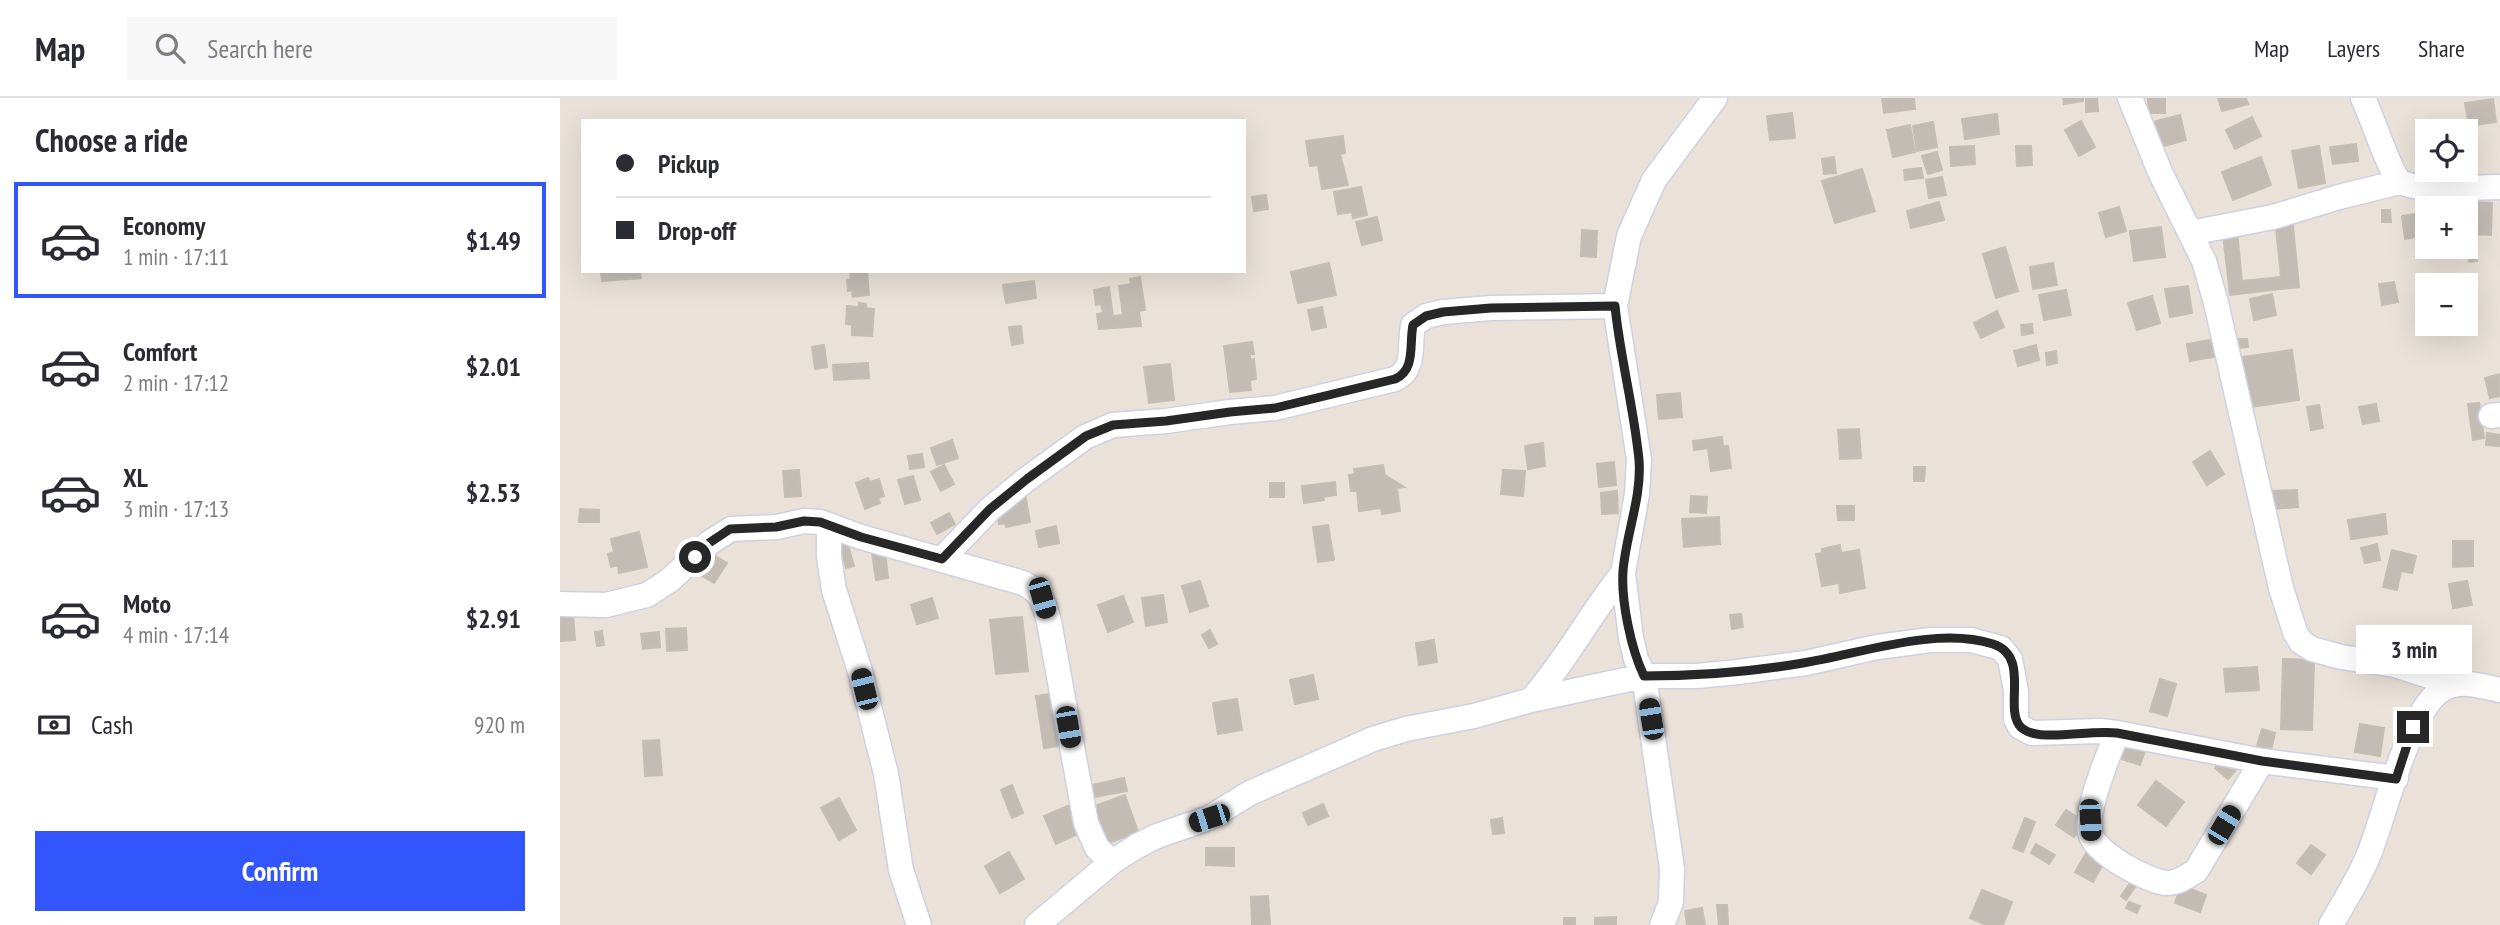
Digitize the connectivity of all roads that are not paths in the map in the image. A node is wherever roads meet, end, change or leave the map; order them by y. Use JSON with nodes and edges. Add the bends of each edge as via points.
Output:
{"nodes":[{"id":1,"x":1715,"y":98,"type":"edge"},
{"id":2,"x":2130,"y":98,"type":"edge"},
{"id":3,"x":2367,"y":100,"type":"edge"},
{"id":4,"x":2400,"y":182,"type":"junction"},
{"id":5,"x":2500,"y":187,"type":"edge"},
{"id":6,"x":2190,"y":233,"type":"junction"},
{"id":7,"x":1615,"y":306,"type":"junction"},
{"id":8,"x":829,"y":525,"type":"junction"},
{"id":9,"x":942,"y":559,"type":"junction"},
{"id":10,"x":1623,"y":573,"type":"junction"},
{"id":11,"x":560,"y":604,"type":"edge"},
{"id":12,"x":1644,"y":676,"type":"junction"},
{"id":13,"x":2454,"y":684,"type":"junction"},
{"id":14,"x":2500,"y":690,"type":"edge"},
{"id":15,"x":1531,"y":700,"type":"junction"},
{"id":16,"x":2117,"y":733,"type":"junction"},
{"id":17,"x":2262,"y":761,"type":"junction"},
{"id":18,"x":2396,"y":779,"type":"junction"},
{"id":19,"x":1112,"y":862,"type":"junction"},
{"id":20,"x":919,"y":925,"type":"edge"},
{"id":21,"x":1037,"y":925,"type":"edge"},
{"id":22,"x":1662,"y":925,"type":"edge"},
{"id":23,"x":2331,"y":925,"type":"edge"}],
"edges":[{"from":1,"to":7,"type":"street","via":[[1654,180],[1629,236]]},
{"from":2,"to":6,"type":"street"},
{"from":3,"to":4,"type":"street"},
{"from":4,"to":5,"type":"street","via":[[2437,188]]},
{"from":4,"to":6,"type":"street","via":[[2273,217]]},
{"from":6,"to":13,"type":"street","via":[[2216,303],[2295,632],[2301,642],[2321,652],[2395,665]]},
{"from":7,"to":9,"type":"street","via":[[1491,308],[1426,316],[1413,325],[1408,367],[1395,379],[1275,408],[1113,425],[1086,436],[1027,479],[990,509]]},
{"from":7,"to":10,"type":"street","via":[[1639,459]]},
{"from":8,"to":9,"type":"street"},
{"from":8,"to":11,"type":"street","via":[[804,521],[730,529],[647,595],[607,605]]},
{"from":8,"to":20,"type":"street","via":[[834,590],[860,671],[886,774],[901,870]]},
{"from":9,"to":19,"type":"street","via":[[1023,583],[1042,598],[1086,823],[1093,842]]},
{"from":10,"to":12,"type":"street","via":[[1631,638]]},
{"from":10,"to":15,"type":"street"},
{"from":12,"to":15,"type":"street"},
{"from":12,"to":16,"type":"street","via":[[1738,672],[1877,647],[1971,640],[2001,648],[2010,659],[2020,727],[2032,733]]},
{"from":12,"to":22,"type":"street","via":[[1672,868],[1671,902]]},
{"from":13,"to":14,"type":"street"},
{"from":13,"to":18,"type":"street","via":[[2440,691],[2419,716]]},
{"from":15,"to":19,"type":"street","via":[[1373,739],[1250,793],[1209,818],[1157,836]]},
{"from":16,"to":17,"type":"street"},
{"from":16,"to":17,"type":"street","via":[[2099,783],[2091,835],[2120,863],[2168,883],[2196,870]]},
{"from":17,"to":18,"type":"street"},
{"from":18,"to":23,"type":"street","via":[[2368,857]]},
{"from":19,"to":21,"type":"street"}]}
